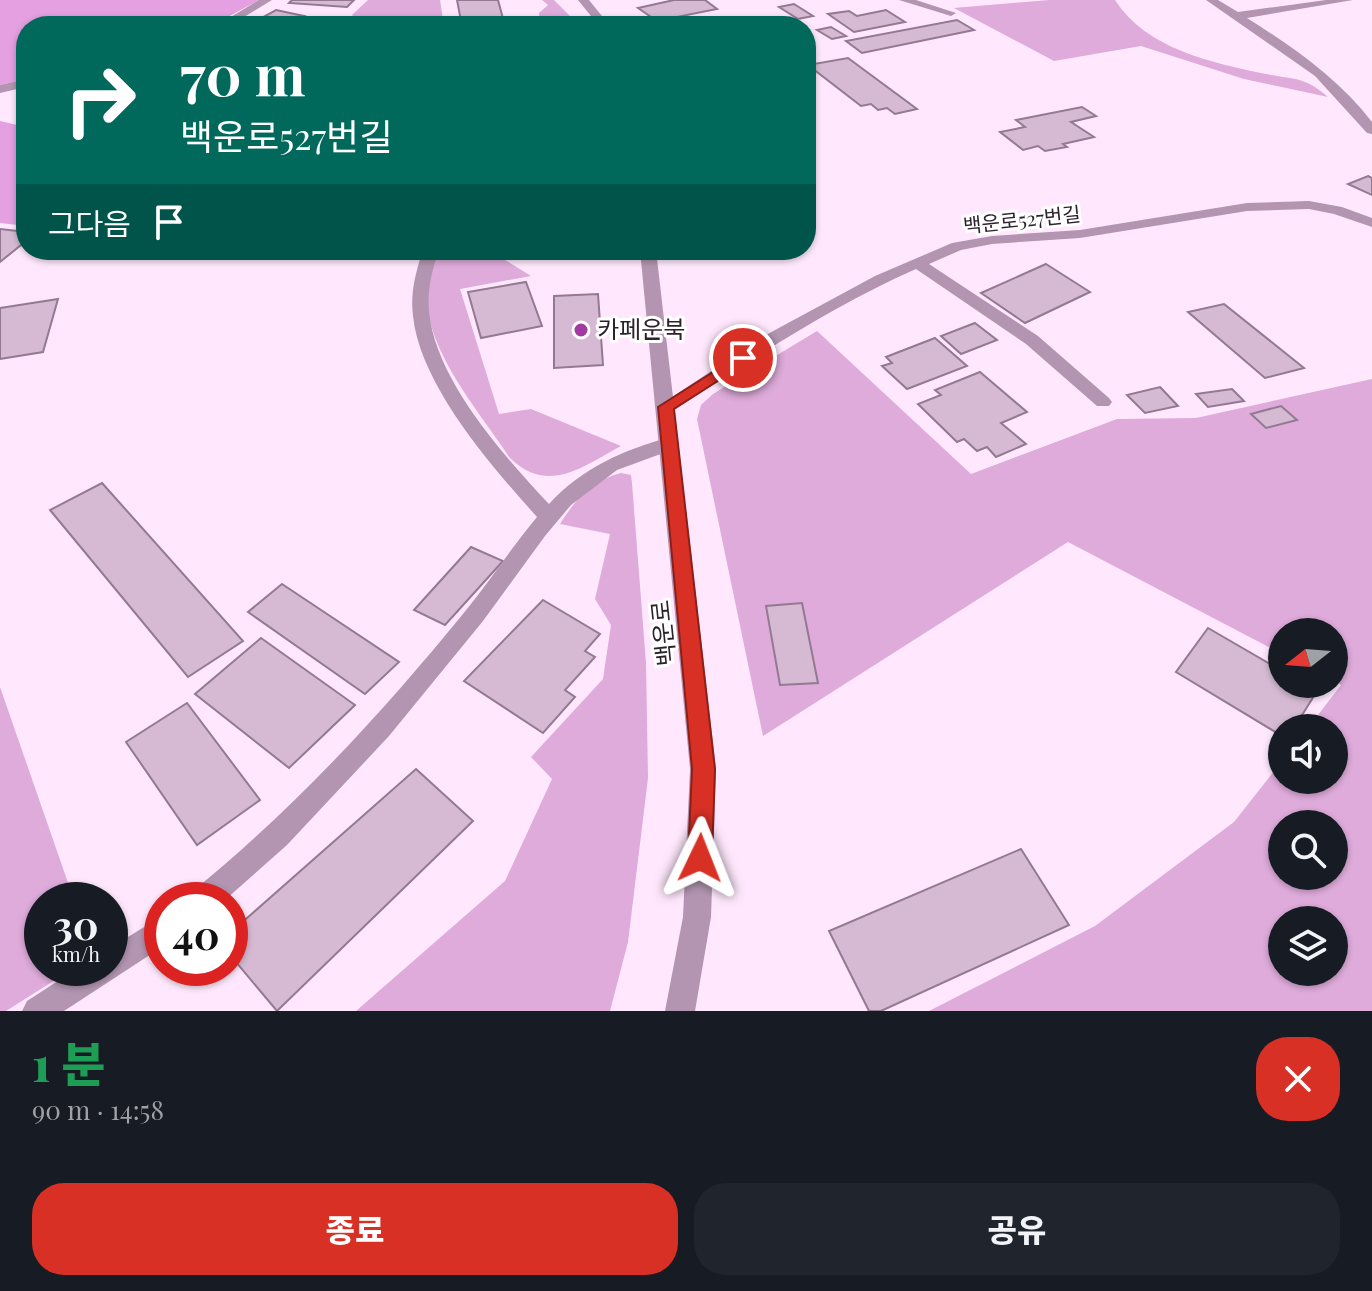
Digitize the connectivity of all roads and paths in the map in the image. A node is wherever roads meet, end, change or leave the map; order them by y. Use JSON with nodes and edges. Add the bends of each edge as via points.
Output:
{"nodes":[{"id":1,"x":267,"y":0,"type":"edge"},
{"id":2,"x":583,"y":0,"type":"edge"},
{"id":3,"x":904,"y":0,"type":"edge"},
{"id":4,"x":1211,"y":0,"type":"edge"},
{"id":5,"x":1348,"y":0,"type":"edge"},
{"id":6,"x":951,"y":13,"type":"dead end"},
{"id":7,"x":239,"y":16,"type":"edge"},
{"id":8,"x":597,"y":16,"type":"edge"},
{"id":9,"x":1235,"y":16,"type":"junction"},
{"id":10,"x":1372,"y":130,"type":"edge"},
{"id":11,"x":1371,"y":222,"type":"edge"},
{"id":12,"x":429,"y":260,"type":"edge"},
{"id":13,"x":649,"y":260,"type":"edge"},
{"id":14,"x":916,"y":262,"type":"junction"},
{"id":15,"x":1103,"y":402,"type":"dead end"},
{"id":16,"x":666,"y":407,"type":"junction"},
{"id":17,"x":670,"y":443,"type":"junction"},
{"id":18,"x":550,"y":518,"type":"junction"},
{"id":19,"x":227,"y":882,"type":"edge"},
{"id":20,"x":76,"y":986,"type":"edge"},
{"id":21,"x":37,"y":1011,"type":"edge"},
{"id":22,"x":680,"y":1011,"type":"edge"}],
"edges":[{"from":1,"to":7,"type":"street"},
{"from":2,"to":8,"type":"street"},
{"from":3,"to":6,"type":"street"},
{"from":4,"to":9,"type":"street"},
{"from":5,"to":9,"type":"street"},
{"from":9,"to":10,"type":"street","via":[[1320,75]]},
{"from":11,"to":14,"type":"street","name":"백운로527번길","via":[[1309,205],[1247,207],[1080,234],[992,240]]},
{"from":12,"to":18,"type":"street","via":[[420,299],[422,323],[440,372],[494,453]]},
{"from":13,"to":16,"type":"street","name":"백운로"},
{"from":14,"to":15,"type":"street","via":[[1032,340]]},
{"from":14,"to":16,"type":"street","name":"백운로527번길","via":[[770,340]]},
{"from":16,"to":17,"type":"street","name":"백운로"},
{"from":17,"to":18,"type":"street","via":[[596,472]]},
{"from":17,"to":22,"type":"street","name":"백운로","via":[[703,769],[697,917]]},
{"from":18,"to":19,"type":"street","via":[[459,635],[340,771]]},
{"from":20,"to":21,"type":"street"}]}
